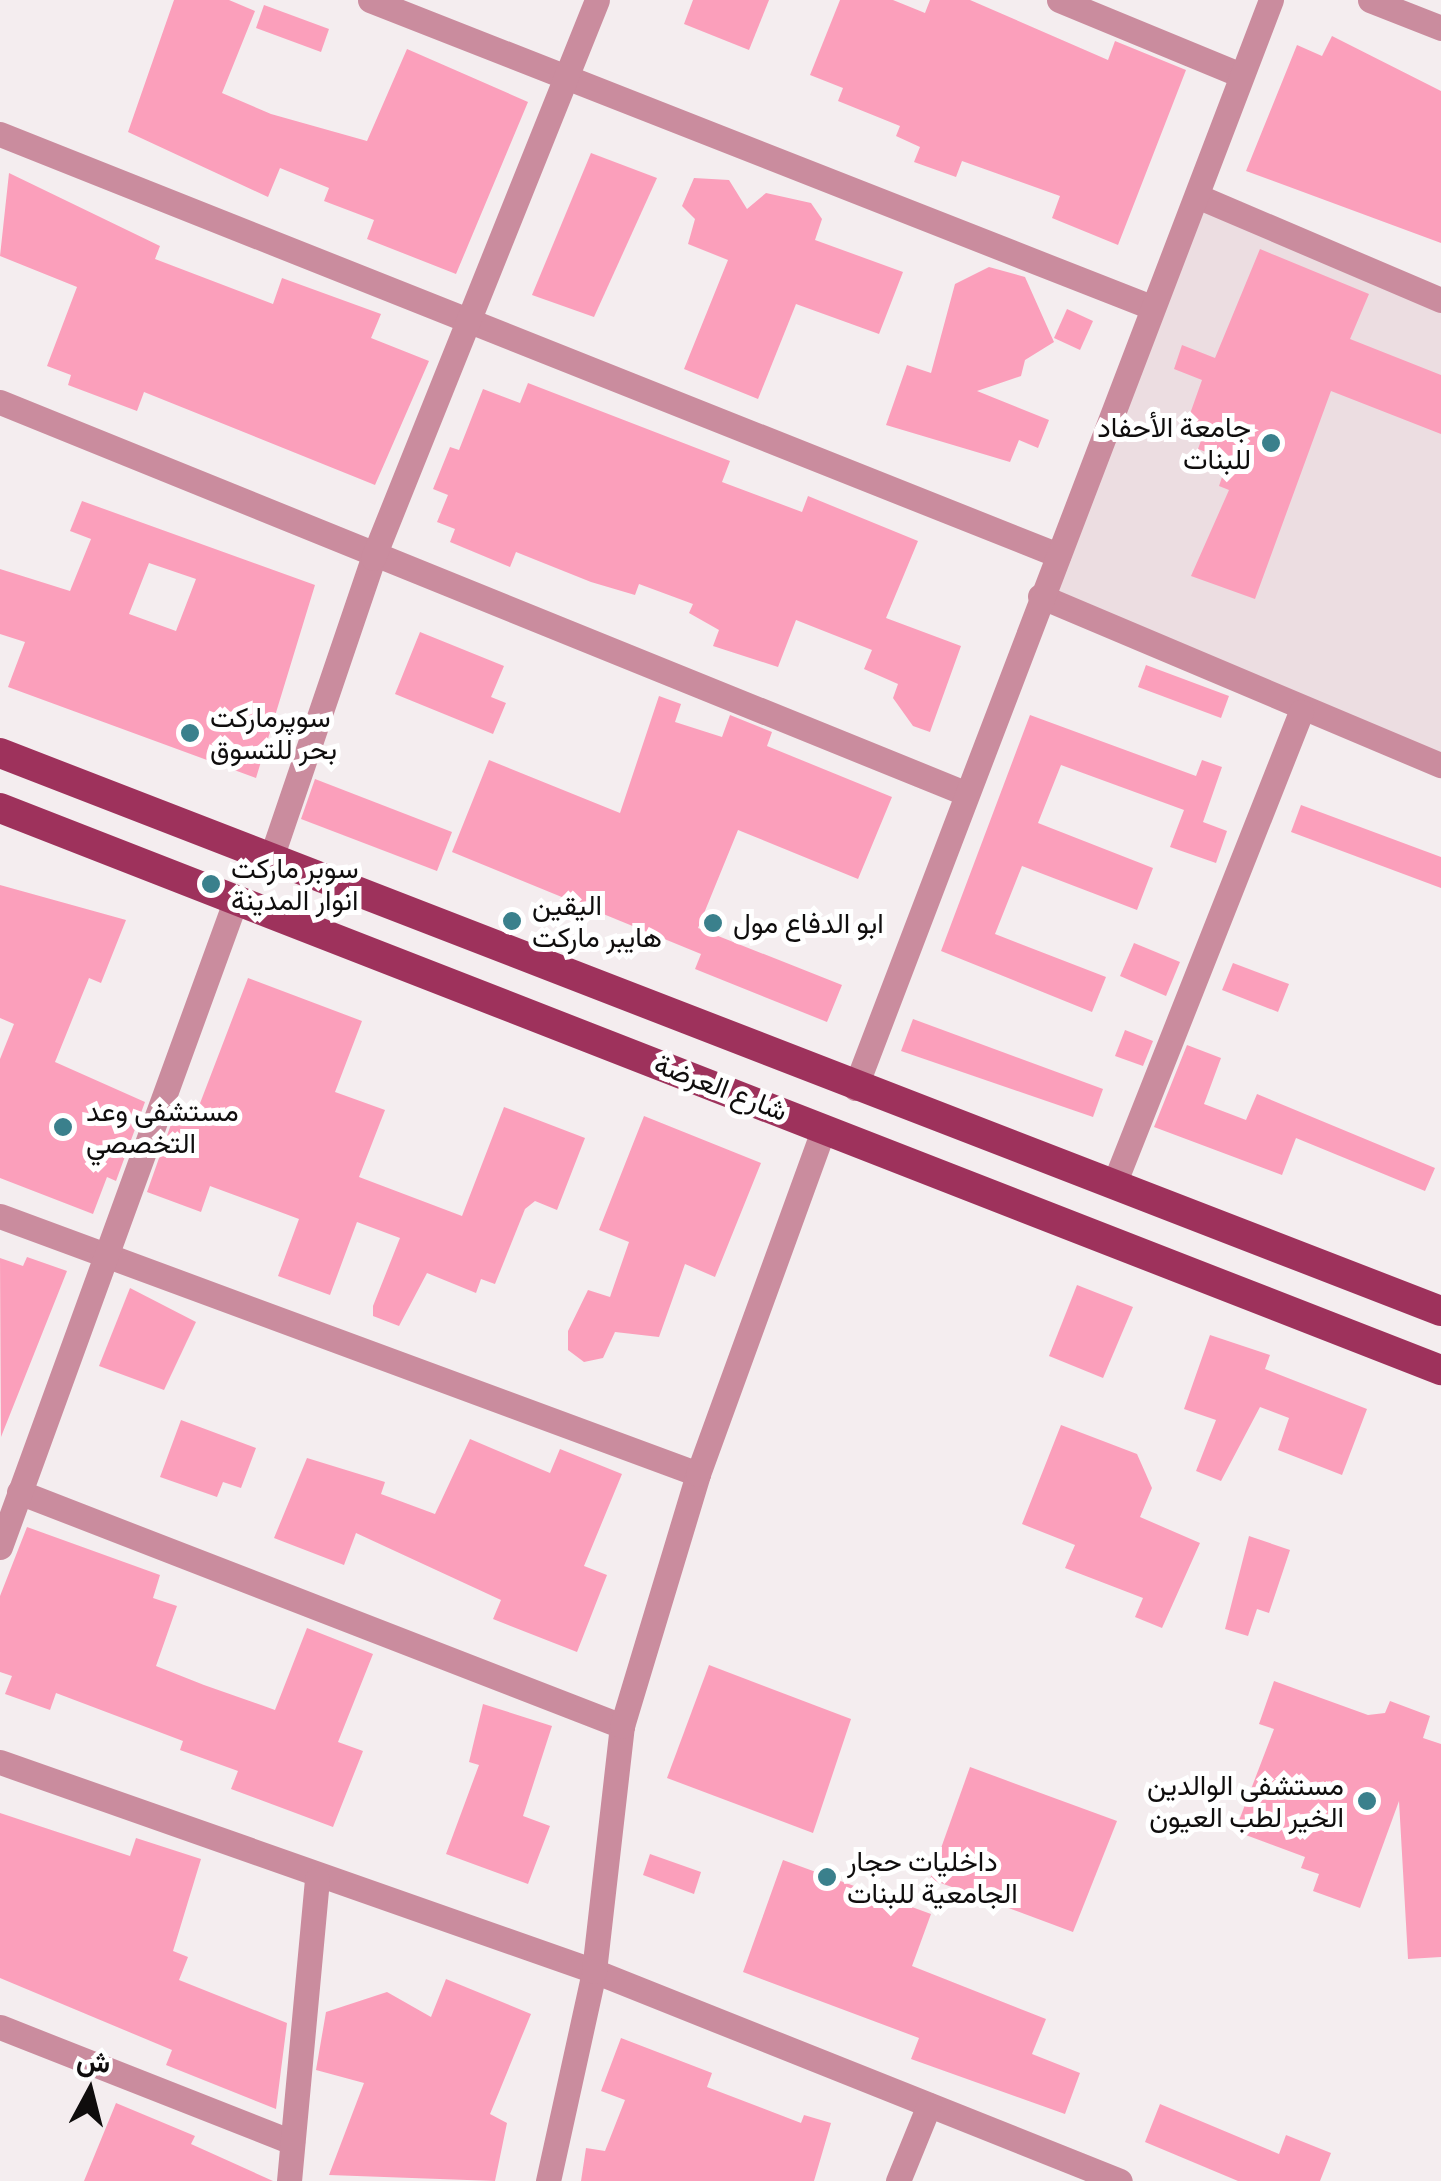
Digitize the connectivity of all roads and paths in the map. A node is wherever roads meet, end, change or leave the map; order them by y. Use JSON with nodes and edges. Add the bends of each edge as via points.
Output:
{"nodes":[{"id":1,"x":370,"y":0,"type":"edge"},
{"id":2,"x":597,"y":0,"type":"edge"},
{"id":3,"x":1059,"y":0,"type":"edge"},
{"id":4,"x":1272,"y":0,"type":"edge"},
{"id":5,"x":1370,"y":0,"type":"edge"},
{"id":6,"x":1441,"y":28,"type":"edge"},
{"id":7,"x":568,"y":72,"type":"junction"},
{"id":8,"x":1241,"y":75,"type":"junction"},
{"id":9,"x":0,"y":134,"type":"edge"},
{"id":10,"x":1197,"y":196,"type":"junction"},
{"id":11,"x":1441,"y":300,"type":"edge"},
{"id":12,"x":1152,"y":307,"type":"junction"},
{"id":13,"x":470,"y":322,"type":"junction"},
{"id":14,"x":0,"y":402,"type":"edge"},
{"id":15,"x":1058,"y":555,"type":"junction"},
{"id":16,"x":373,"y":558,"type":"junction"},
{"id":17,"x":1040,"y":596,"type":"junction"},
{"id":18,"x":1300,"y":712,"type":"junction"},
{"id":19,"x":0,"y":753,"type":"edge"},
{"id":20,"x":1441,"y":765,"type":"edge"},
{"id":21,"x":68,"y":780,"type":"junction"},
{"id":22,"x":965,"y":793,"type":"junction"},
{"id":23,"x":0,"y":808,"type":"edge"},
{"id":24,"x":50,"y":827,"type":"junction"},
{"id":25,"x":270,"y":861,"type":"junction"},
{"id":26,"x":236,"y":899,"type":"junction"},
{"id":27,"x":855,"y":1088,"type":"junction"},
{"id":28,"x":824,"y":1128,"type":"junction"},
{"id":29,"x":1114,"y":1184,"type":"junction"},
{"id":30,"x":0,"y":1216,"type":"edge"},
{"id":31,"x":108,"y":1254,"type":"junction"},
{"id":32,"x":1441,"y":1311,"type":"edge"},
{"id":33,"x":1441,"y":1370,"type":"edge"},
{"id":34,"x":698,"y":1474,"type":"junction"},
{"id":35,"x":19,"y":1492,"type":"junction"},
{"id":36,"x":0,"y":1547,"type":"edge"},
{"id":37,"x":622,"y":1726,"type":"junction"},
{"id":38,"x":0,"y":1762,"type":"edge"},
{"id":39,"x":317,"y":1879,"type":"junction"},
{"id":40,"x":594,"y":1971,"type":"junction"},
{"id":41,"x":0,"y":2027,"type":"edge"},
{"id":42,"x":929,"y":2105,"type":"junction"},
{"id":43,"x":292,"y":2142,"type":"junction"},
{"id":44,"x":289,"y":2181,"type":"edge"},
{"id":45,"x":548,"y":2181,"type":"edge"},
{"id":46,"x":898,"y":2181,"type":"edge"},
{"id":47,"x":1120,"y":2181,"type":"edge"}],
"edges":[{"from":1,"to":7,"type":"street"},
{"from":2,"to":7,"type":"street"},
{"from":3,"to":8,"type":"street"},
{"from":4,"to":8,"type":"street"},
{"from":5,"to":6,"type":"street"},
{"from":7,"to":12,"type":"street"},
{"from":7,"to":13,"type":"street"},
{"from":8,"to":10,"type":"street"},
{"from":9,"to":13,"type":"street"},
{"from":10,"to":11,"type":"street"},
{"from":10,"to":12,"type":"street"},
{"from":12,"to":15,"type":"street"},
{"from":13,"to":15,"type":"street"},
{"from":13,"to":16,"type":"street"},
{"from":14,"to":16,"type":"street"},
{"from":15,"to":17,"type":"street"},
{"from":16,"to":22,"type":"street"},
{"from":16,"to":25,"type":"street"},
{"from":17,"to":18,"type":"street"},
{"from":17,"to":22,"type":"street"},
{"from":18,"to":20,"type":"street"},
{"from":18,"to":29,"type":"street"},
{"from":19,"to":21,"type":"main road","name":"شارع العرضة"},
{"from":21,"to":24,"type":"main road"},
{"from":21,"to":25,"type":"main road","name":"شارع العرضة"},
{"from":22,"to":27,"type":"street"},
{"from":23,"to":24,"type":"main road","name":"شارع العرضة"},
{"from":24,"to":26,"type":"main road","name":"شارع العرضة"},
{"from":25,"to":27,"type":"main road","name":"شارع العرضة"},
{"from":26,"to":28,"type":"main road","name":"شارع العرضة"},
{"from":26,"to":31,"type":"street"},
{"from":27,"to":29,"type":"main road","name":"شارع العرضة"},
{"from":28,"to":33,"type":"main road","name":"شارع العرضة"},
{"from":28,"to":34,"type":"street"},
{"from":29,"to":32,"type":"main road","name":"شارع العرضة"},
{"from":30,"to":31,"type":"street"},
{"from":31,"to":34,"type":"street"},
{"from":31,"to":35,"type":"street"},
{"from":34,"to":37,"type":"street"},
{"from":35,"to":36,"type":"street"},
{"from":35,"to":37,"type":"street"},
{"from":37,"to":40,"type":"street"},
{"from":38,"to":39,"type":"street"},
{"from":39,"to":40,"type":"street"},
{"from":39,"to":43,"type":"street"},
{"from":40,"to":42,"type":"street"},
{"from":40,"to":45,"type":"street"},
{"from":41,"to":43,"type":"street"},
{"from":42,"to":46,"type":"street"},
{"from":42,"to":47,"type":"street"},
{"from":43,"to":44,"type":"street"}]}
